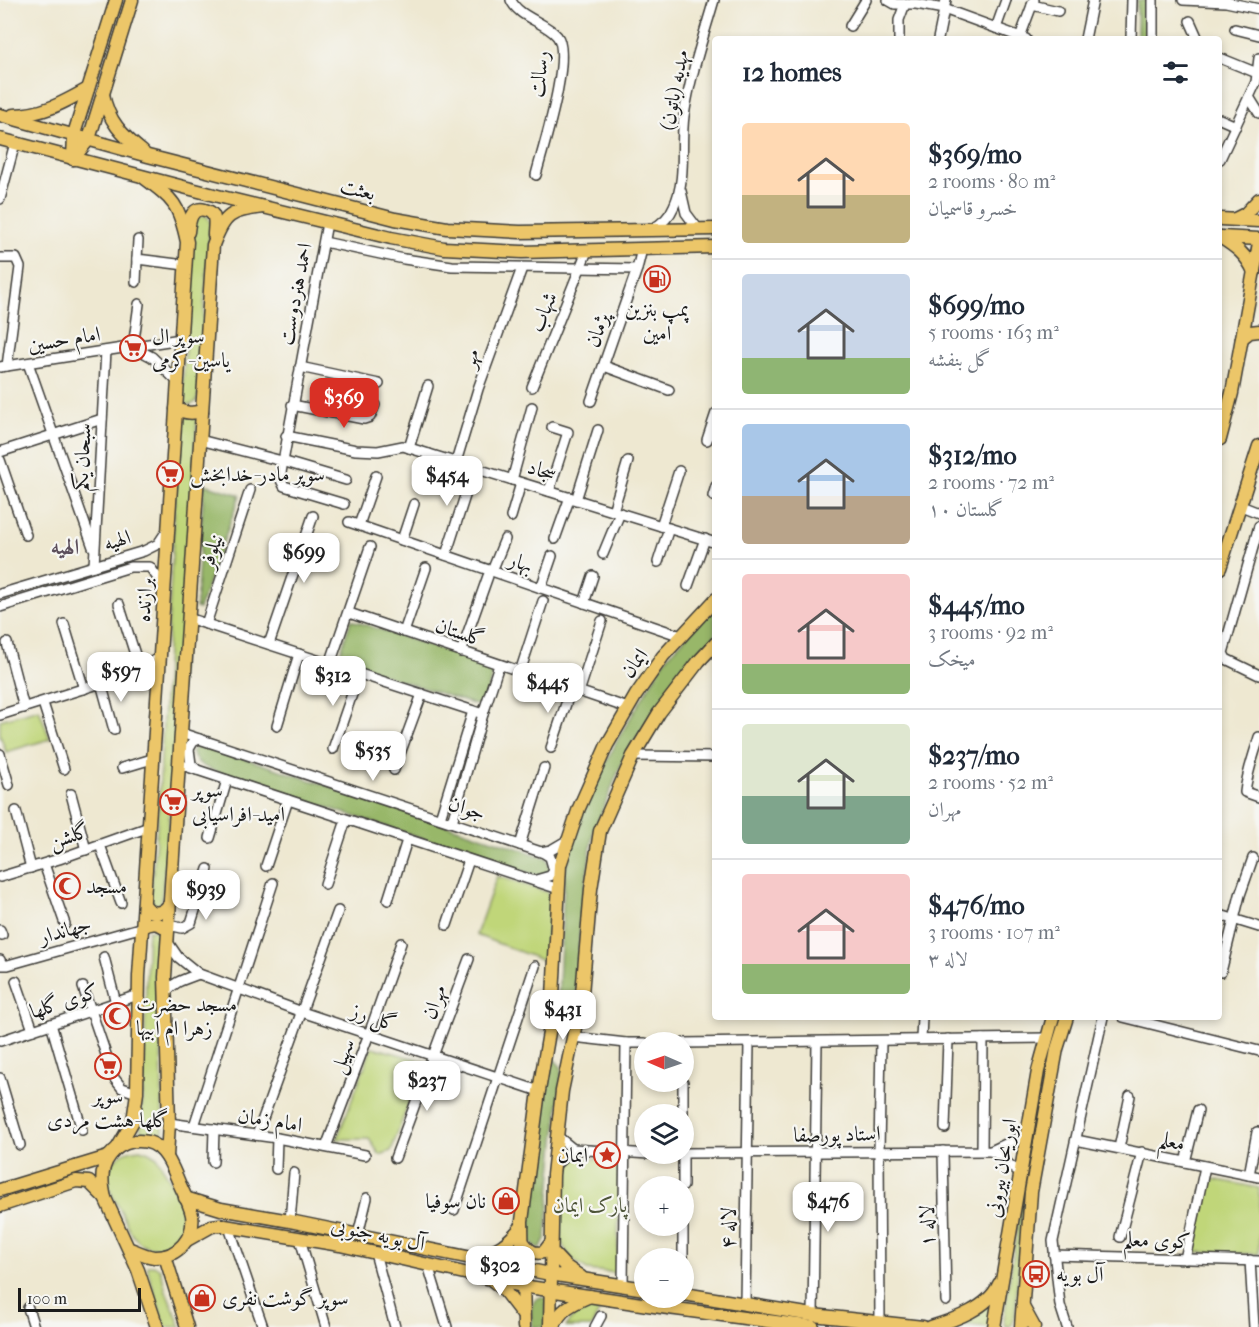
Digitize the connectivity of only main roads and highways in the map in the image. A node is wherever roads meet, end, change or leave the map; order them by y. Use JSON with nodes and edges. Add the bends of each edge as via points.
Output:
{"nodes":[{"id":1,"x":116,"y":0,"type":"edge"},
{"id":2,"x":132,"y":0,"type":"edge"},
{"id":3,"x":88,"y":90,"type":"junction"},
{"id":4,"x":103,"y":91,"type":"junction"},
{"id":5,"x":0,"y":115,"type":"edge"},
{"id":6,"x":74,"y":134,"type":"junction"},
{"id":7,"x":0,"y":139,"type":"edge"},
{"id":8,"x":89,"y":139,"type":"junction"},
{"id":9,"x":148,"y":156,"type":"junction"},
{"id":10,"x":73,"y":159,"type":"junction"},
{"id":11,"x":143,"y":177,"type":"junction"},
{"id":12,"x":1259,"y":199,"type":"edge"},
{"id":13,"x":263,"y":207,"type":"junction"},
{"id":14,"x":395,"y":219,"type":"junction"},
{"id":15,"x":1222,"y":219,"type":"edge"},
{"id":16,"x":1235,"y":219,"type":"junction"},
{"id":17,"x":1259,"y":221,"type":"edge"},
{"id":18,"x":712,"y":229,"type":"edge"},
{"id":19,"x":1222,"y":237,"type":"edge"},
{"id":20,"x":391,"y":238,"type":"junction"},
{"id":21,"x":1222,"y":238,"type":"edge"},
{"id":22,"x":1259,"y":241,"type":"edge"},
{"id":23,"x":187,"y":242,"type":"junction"},
{"id":24,"x":213,"y":245,"type":"junction"},
{"id":25,"x":712,"y":247,"type":"edge"},
{"id":26,"x":1254,"y":272,"type":"junction"},
{"id":27,"x":1259,"y":331,"type":"edge"},
{"id":28,"x":1242,"y":338,"type":"junction"},
{"id":29,"x":176,"y":409,"type":"junction"},
{"id":30,"x":202,"y":411,"type":"junction"},
{"id":31,"x":1222,"y":419,"type":"edge"},
{"id":32,"x":1259,"y":446,"type":"edge"},
{"id":33,"x":1222,"y":562,"type":"edge"},
{"id":34,"x":712,"y":603,"type":"edge"},
{"id":35,"x":712,"y":647,"type":"edge"},
{"id":36,"x":144,"y":904,"type":"junction"},
{"id":37,"x":168,"y":906,"type":"junction"},
{"id":38,"x":142,"y":927,"type":"junction"},
{"id":39,"x":167,"y":932,"type":"junction"},
{"id":40,"x":551,"y":1020,"type":"junction"},
{"id":41,"x":1052,"y":1020,"type":"edge"},
{"id":42,"x":1066,"y":1020,"type":"edge"},
{"id":43,"x":574,"y":1032,"type":"junction"},
{"id":44,"x":543,"y":1063,"type":"junction"},
{"id":45,"x":566,"y":1070,"type":"junction"},
{"id":46,"x":118,"y":1147,"type":"junction"},
{"id":47,"x":108,"y":1157,"type":"junction"},
{"id":48,"x":167,"y":1157,"type":"junction"},
{"id":49,"x":0,"y":1190,"type":"edge"},
{"id":50,"x":105,"y":1198,"type":"junction"},
{"id":51,"x":185,"y":1198,"type":"junction"},
{"id":52,"x":0,"y":1206,"type":"edge"},
{"id":53,"x":522,"y":1226,"type":"junction"},
{"id":54,"x":187,"y":1239,"type":"junction"},
{"id":55,"x":522,"y":1241,"type":"junction"},
{"id":56,"x":550,"y":1247,"type":"junction"},
{"id":57,"x":128,"y":1248,"type":"junction"},
{"id":58,"x":165,"y":1256,"type":"junction"},
{"id":59,"x":470,"y":1258,"type":"junction"},
{"id":60,"x":523,"y":1268,"type":"junction"},
{"id":61,"x":550,"y":1274,"type":"junction"},
{"id":62,"x":489,"y":1279,"type":"junction"},
{"id":63,"x":585,"y":1280,"type":"junction"},
{"id":64,"x":1001,"y":1280,"type":"junction"},
{"id":65,"x":522,"y":1286,"type":"junction"},
{"id":66,"x":634,"y":1288,"type":"edge"},
{"id":67,"x":549,"y":1295,"type":"junction"},
{"id":68,"x":694,"y":1295,"type":"edge"},
{"id":69,"x":590,"y":1296,"type":"junction"},
{"id":70,"x":523,"y":1299,"type":"junction"},
{"id":71,"x":1023,"y":1307,"type":"junction"},
{"id":72,"x":523,"y":1321,"type":"edge"},
{"id":73,"x":813,"y":1321,"type":"edge"},
{"id":74,"x":157,"y":1327,"type":"edge"},
{"id":75,"x":187,"y":1327,"type":"edge"},
{"id":76,"x":552,"y":1327,"type":"edge"},
{"id":77,"x":923,"y":1327,"type":"edge"},
{"id":78,"x":931,"y":1327,"type":"edge"},
{"id":79,"x":994,"y":1327,"type":"edge"},
{"id":80,"x":1021,"y":1327,"type":"edge"},
{"id":81,"x":1034,"y":1327,"type":"edge"}],
"edges":[{"from":1,"to":3,"type":"main road"},
{"from":2,"to":4,"type":"main road"},
{"from":3,"to":5,"type":"main road","via":[[41,112]]},
{"from":3,"to":6,"type":"main road"},
{"from":4,"to":8,"type":"main road"},
{"from":4,"to":9,"type":"main road","via":[[112,122]]},
{"from":5,"to":6,"type":"main road","name":"بعثت"},
{"from":6,"to":8,"type":"main road","name":"بعثت"},
{"from":6,"to":10,"type":"main road"},
{"from":7,"to":10,"type":"main road","name":"بعثت"},
{"from":8,"to":9,"type":"main road","name":"بعثت"},
{"from":8,"to":10,"type":"main road"},
{"from":9,"to":14,"type":"main road","name":"بعثت"},
{"from":10,"to":11,"type":"main road","name":"بعثت"},
{"from":11,"to":13,"type":"main road","name":"بعثت"},
{"from":11,"to":23,"type":"main road","name":"برازنده","via":[[170,197],[179,210]]},
{"from":12,"to":16,"type":"main road"},
{"from":13,"to":20,"type":"main road","name":"بعثت"},
{"from":13,"to":24,"type":"main road","via":[[237,211],[222,222]]},
{"from":14,"to":18,"type":"main road","name":"بعثت","via":[[447,228],[520,232]]},
{"from":14,"to":20,"type":"main road"},
{"from":15,"to":16,"type":"main road"},
{"from":16,"to":17,"type":"main road"},
{"from":19,"to":22,"type":"main road"},
{"from":20,"to":25,"type":"main road","name":"بعثت","via":[[444,248],[522,252]]},
{"from":21,"to":26,"type":"main road","via":[[1245,255]]},
{"from":22,"to":26,"type":"main road"},
{"from":23,"to":24,"type":"main road","via":[[189,219],[200,209],[214,216]]},
{"from":23,"to":29,"type":"main road","name":"برازنده"},
{"from":24,"to":30,"type":"main road"},
{"from":26,"to":28,"type":"main road"},
{"from":27,"to":28,"type":"main road"},
{"from":28,"to":31,"type":"main road"},
{"from":29,"to":30,"type":"main road","via":[[184,413]]},
{"from":29,"to":36,"type":"main road","name":"برازنده"},
{"from":30,"to":37,"type":"main road"},
{"from":32,"to":33,"type":"main road"},
{"from":34,"to":40,"type":"main road","name":"ایمان","via":[[663,656],[628,708],[579,808],[560,865]]},
{"from":35,"to":43,"type":"main road","via":[[659,713],[627,765],[600,831],[582,994]]},
{"from":36,"to":37,"type":"main road","via":[[158,913]]},
{"from":36,"to":38,"type":"main road","name":"برازنده"},
{"from":37,"to":39,"type":"main road"},
{"from":38,"to":39,"type":"main road","via":[[153,923],[164,926]]},
{"from":38,"to":46,"type":"main road","name":"برازنده","via":[[133,1121]]},
{"from":39,"to":48,"type":"main road"},
{"from":40,"to":43,"type":"main road","via":[[554,1030],[563,1035]]},
{"from":40,"to":44,"type":"main road","name":"ایمان"},
{"from":41,"to":64,"type":"main road","name":"ابوریحان بیرونی","via":[[1038,1071]]},
{"from":42,"to":71,"type":"main road","name":"ابوریحان بیرونی","via":[[1057,1049],[1031,1192]]},
{"from":43,"to":45,"type":"main road"},
{"from":44,"to":45,"type":"main road","via":[[549,1056],[558,1056],[565,1061]]},
{"from":44,"to":53,"type":"main road","name":"ایمان"},
{"from":45,"to":56,"type":"main road","via":[[553,1167]]},
{"from":46,"to":47,"type":"main road"},
{"from":46,"to":48,"type":"main road","via":[[133,1141],[149,1142]]},
{"from":47,"to":49,"type":"main road"},
{"from":47,"to":50,"type":"main road","via":[[102,1178]]},
{"from":48,"to":51,"type":"main road"},
{"from":50,"to":52,"type":"main road","via":[[89,1182],[76,1181]]},
{"from":50,"to":57,"type":"main road"},
{"from":51,"to":54,"type":"main road","via":[[192,1223]]},
{"from":51,"to":59,"type":"main road","name":"آل بویه جنوبی","via":[[221,1209]]},
{"from":53,"to":55,"type":"main road","name":"ایمان"},
{"from":53,"to":59,"type":"main road","via":[[510,1242]]},
{"from":54,"to":58,"type":"main road","via":[[176,1252]]},
{"from":54,"to":62,"type":"main road","name":"آل بویه جنوبی","via":[[212,1226],[229,1227],[375,1253]]},
{"from":55,"to":56,"type":"main road","via":[[538,1254]]},
{"from":55,"to":60,"type":"main road","name":"ایمان"},
{"from":56,"to":61,"type":"main road"},
{"from":56,"to":63,"type":"main road","via":[[565,1266]]},
{"from":57,"to":58,"type":"main road","via":[[153,1257]]},
{"from":57,"to":74,"type":"main road"},
{"from":58,"to":75,"type":"main road"},
{"from":59,"to":60,"type":"main road","name":"آل بویه جنوبی"},
{"from":60,"to":61,"type":"main road","name":"آل بویه جنوبی"},
{"from":60,"to":65,"type":"main road","name":"ایمان"},
{"from":61,"to":63,"type":"main road","name":"آل بویه جنوبی"},
{"from":61,"to":67,"type":"main road"},
{"from":62,"to":65,"type":"main road","name":"آل بویه جنوبی"},
{"from":62,"to":72,"type":"main road","via":[[503,1289]]},
{"from":63,"to":66,"type":"main road","name":"آل بویه جنوبی"},
{"from":64,"to":78,"type":"main road","via":[[997,1290],[982,1304]]},
{"from":64,"to":79,"type":"main road","name":"ابوریحان بیرونی"},
{"from":65,"to":67,"type":"main road","name":"آل بویه جنوبی"},
{"from":65,"to":70,"type":"main road","name":"ایمان"},
{"from":67,"to":69,"type":"main road","name":"آل بویه جنوبی"},
{"from":67,"to":70,"type":"main road","via":[[529,1294]]},
{"from":67,"to":76,"type":"main road"},
{"from":68,"to":73,"type":"main road","name":"آل بویه جنوبی","via":[[745,1303]]},
{"from":69,"to":73,"type":"main road","name":"آل بویه جنوبی"},
{"from":69,"to":76,"type":"main road","via":[[565,1309]]},
{"from":70,"to":72,"type":"main road","name":"ایمان"},
{"from":71,"to":80,"type":"main road","name":"ابوریحان بیرونی"},
{"from":71,"to":81,"type":"main road"},
{"from":73,"to":77,"type":"main road","name":"آل بویه جنوبی"}]}
